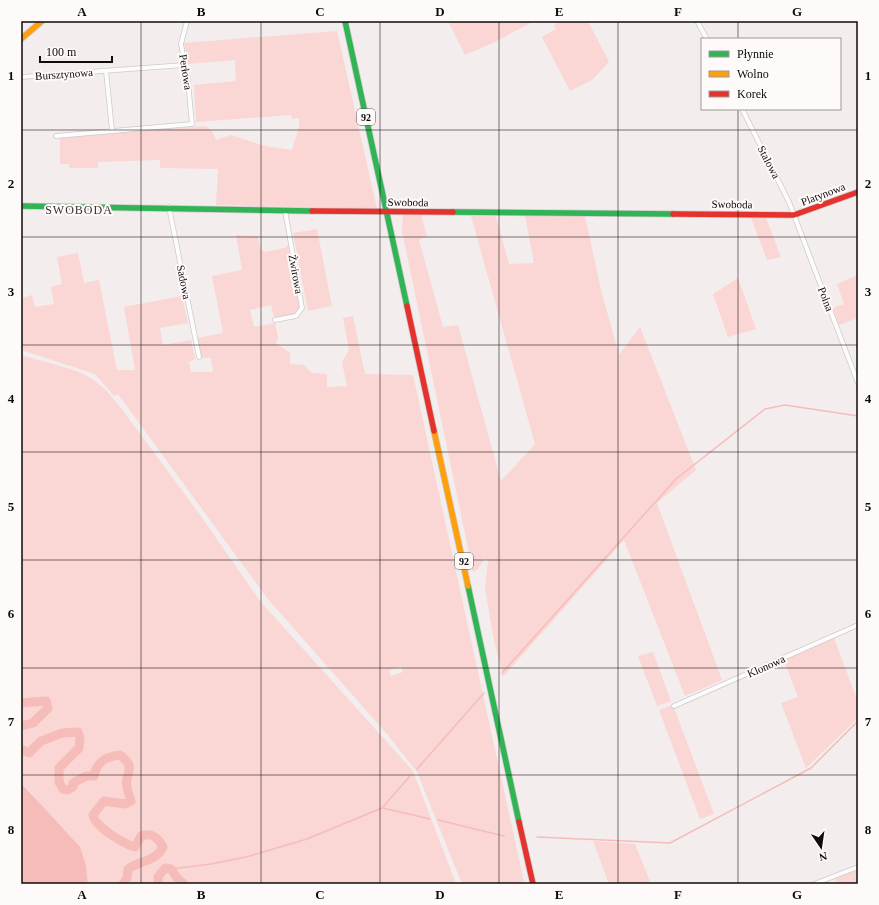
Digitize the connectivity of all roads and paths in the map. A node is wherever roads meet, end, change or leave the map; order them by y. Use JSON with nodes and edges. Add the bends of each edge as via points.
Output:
{"nodes":[{"id":1,"x":42,"y":21,"type":"edge"},
{"id":2,"x":187,"y":21,"type":"edge"},
{"id":3,"x":345,"y":21,"type":"edge"},
{"id":4,"x":697,"y":21,"type":"edge"},
{"id":5,"x":706,"y":38,"type":"edge"},
{"id":6,"x":21,"y":40,"type":"edge"},
{"id":7,"x":184,"y":65,"type":"junction"},
{"id":8,"x":106,"y":71,"type":"junction"},
{"id":9,"x":21,"y":77,"type":"edge"},
{"id":10,"x":743,"y":110,"type":"edge"},
{"id":11,"x":112,"y":130,"type":"junction"},
{"id":12,"x":56,"y":136,"type":"dead end"},
{"id":13,"x":858,"y":192,"type":"edge"},
{"id":14,"x":21,"y":206,"type":"edge"},
{"id":15,"x":169,"y":207,"type":"junction"},
{"id":16,"x":285,"y":210,"type":"junction"},
{"id":17,"x":387,"y":212,"type":"junction"},
{"id":18,"x":794,"y":215,"type":"junction"},
{"id":19,"x":275,"y":320,"type":"dead end"},
{"id":20,"x":199,"y":358,"type":"dead end"},
{"id":21,"x":858,"y":383,"type":"edge"},
{"id":22,"x":858,"y":625,"type":"edge"},
{"id":23,"x":674,"y":706,"type":"dead end"},
{"id":24,"x":858,"y":867,"type":"edge"},
{"id":25,"x":533,"y":884,"type":"edge"},
{"id":26,"x":814,"y":884,"type":"edge"}],
"edges":[{"from":1,"to":6,"type":"main road"},
{"from":2,"to":7,"type":"street","name":"Perłowa","via":[[181,44]]},
{"from":3,"to":17,"type":"main road","number":"92"},
{"from":4,"to":5,"type":"street"},
{"from":7,"to":8,"type":"street","name":"Bursztynowa"},
{"from":7,"to":11,"type":"street","name":"Perłowa","via":[[192,124]]},
{"from":8,"to":9,"type":"street","name":"Bursztynowa"},
{"from":8,"to":11,"type":"street","name":"Bursztynowa"},
{"from":10,"to":18,"type":"street","name":"Stalowa","via":[[783,188]]},
{"from":11,"to":12,"type":"street"},
{"from":13,"to":18,"type":"main road","name":"Platynowa"},
{"from":14,"to":15,"type":"main road","name":"Swoboda"},
{"from":15,"to":16,"type":"main road","name":"Swoboda"},
{"from":15,"to":20,"type":"street","name":"Sadowa"},
{"from":16,"to":17,"type":"main road","name":"Swoboda"},
{"from":16,"to":19,"type":"street","name":"Żwirowa","via":[[302,308],[296,316]]},
{"from":17,"to":18,"type":"main road","name":"Swoboda"},
{"from":17,"to":25,"type":"main road","number":"92"},
{"from":18,"to":21,"type":"street","name":"Polna"},
{"from":22,"to":23,"type":"street","name":"Klonowa"},
{"from":24,"to":26,"type":"street"}]}
